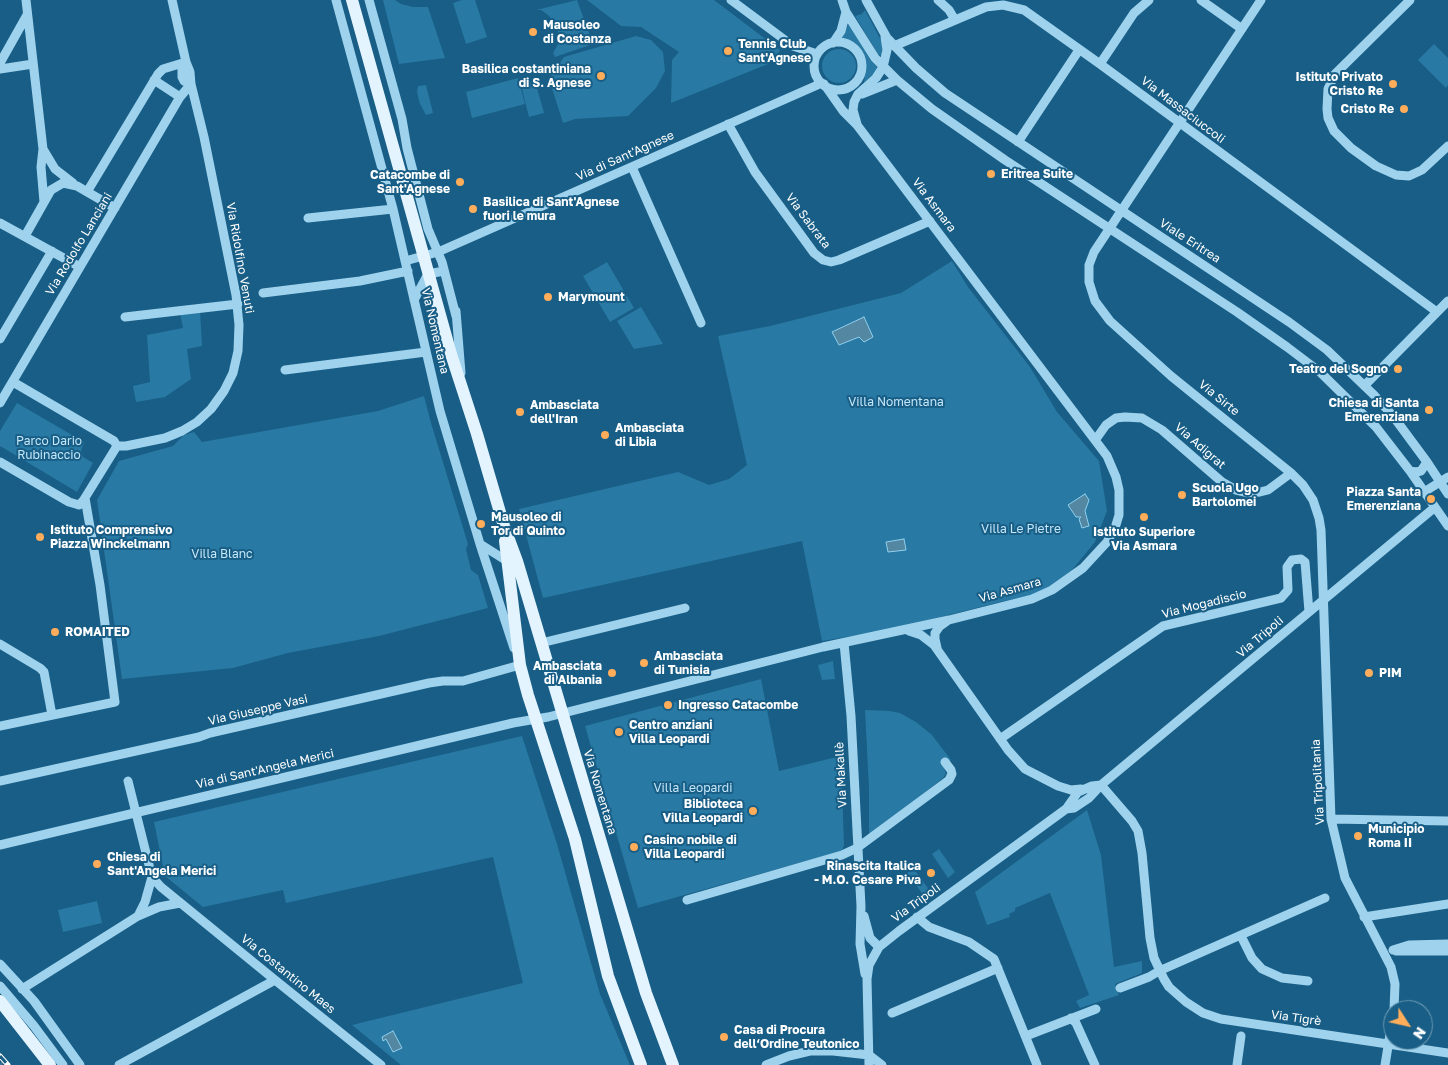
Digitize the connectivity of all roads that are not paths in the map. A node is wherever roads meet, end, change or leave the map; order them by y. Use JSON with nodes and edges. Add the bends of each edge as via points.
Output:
{"nodes":[{"id":1,"x":26,"y":0,"type":"edge"},
{"id":2,"x":172,"y":0,"type":"edge"},
{"id":3,"x":336,"y":0,"type":"edge"},
{"id":4,"x":352,"y":0,"type":"edge"},
{"id":5,"x":369,"y":0,"type":"edge"},
{"id":6,"x":731,"y":0,"type":"edge"},
{"id":7,"x":842,"y":0,"type":"edge"},
{"id":8,"x":938,"y":0,"type":"edge"},
{"id":9,"x":1149,"y":0,"type":"edge"},
{"id":10,"x":1201,"y":0,"type":"edge"},
{"id":11,"x":1261,"y":0,"type":"edge"},
{"id":12,"x":1410,"y":0,"type":"edge"},
{"id":13,"x":867,"y":2,"type":"edge"},
{"id":14,"x":846,"y":12,"type":"junction"},
{"id":15,"x":27,"y":14,"type":"junction"},
{"id":16,"x":955,"y":20,"type":"junction"},
{"id":17,"x":1242,"y":29,"type":"junction"},
{"id":18,"x":884,"y":34,"type":"junction"},
{"id":19,"x":833,"y":43,"type":"junction"},
{"id":20,"x":894,"y":46,"type":"junction"},
{"id":21,"x":1079,"y":50,"type":"junction"},
{"id":22,"x":817,"y":54,"type":"junction"},
{"id":23,"x":186,"y":62,"type":"junction"},
{"id":24,"x":0,"y":63,"type":"edge"},
{"id":25,"x":33,"y":64,"type":"junction"},
{"id":26,"x":1100,"y":64,"type":"junction"},
{"id":27,"x":883,"y":67,"type":"junction"},
{"id":28,"x":0,"y":69,"type":"edge"},
{"id":29,"x":154,"y":80,"type":"junction"},
{"id":30,"x":897,"y":80,"type":"junction"},
{"id":31,"x":856,"y":82,"type":"junction"},
{"id":32,"x":823,"y":83,"type":"junction"},
{"id":33,"x":191,"y":84,"type":"junction"},
{"id":34,"x":843,"y":89,"type":"junction"},
{"id":35,"x":858,"y":94,"type":"junction"},
{"id":36,"x":180,"y":97,"type":"junction"},
{"id":37,"x":1179,"y":123,"type":"junction"},
{"id":38,"x":728,"y":124,"type":"junction"},
{"id":39,"x":857,"y":125,"type":"junction"},
{"id":40,"x":1018,"y":142,"type":"junction"},
{"id":41,"x":1448,"y":146,"type":"edge"},
{"id":42,"x":43,"y":149,"type":"junction"},
{"id":43,"x":632,"y":167,"type":"junction"},
{"id":44,"x":77,"y":186,"type":"junction"},
{"id":45,"x":87,"y":192,"type":"junction"},
{"id":46,"x":44,"y":202,"type":"junction"},
{"id":47,"x":115,"y":208,"type":"junction"},
{"id":48,"x":393,"y":210,"type":"junction"},
{"id":49,"x":1122,"y":211,"type":"junction"},
{"id":50,"x":308,"y":218,"type":"dead end"},
{"id":51,"x":930,"y":221,"type":"junction"},
{"id":52,"x":0,"y":223,"type":"edge"},
{"id":53,"x":1110,"y":228,"type":"junction"},
{"id":54,"x":25,"y":236,"type":"junction"},
{"id":55,"x":52,"y":251,"type":"junction"},
{"id":56,"x":438,"y":252,"type":"junction"},
{"id":57,"x":423,"y":257,"type":"junction"},
{"id":58,"x":406,"y":266,"type":"junction"},
{"id":59,"x":80,"y":267,"type":"junction"},
{"id":60,"x":444,"y":271,"type":"junction"},
{"id":61,"x":428,"y":274,"type":"junction"},
{"id":62,"x":263,"y":293,"type":"dead end"},
{"id":63,"x":414,"y":300,"type":"junction"},
{"id":64,"x":1448,"y":302,"type":"edge"},
{"id":65,"x":238,"y":304,"type":"junction"},
{"id":66,"x":1437,"y":312,"type":"junction"},
{"id":67,"x":125,"y":317,"type":"dead end"},
{"id":68,"x":701,"y":323,"type":"dead end"},
{"id":69,"x":0,"y":339,"type":"edge"},
{"id":70,"x":426,"y":352,"type":"junction"},
{"id":71,"x":285,"y":370,"type":"dead end"},
{"id":72,"x":13,"y":382,"type":"junction"},
{"id":73,"x":1365,"y":386,"type":"junction"},
{"id":74,"x":463,"y":393,"type":"junction"},
{"id":75,"x":0,"y":403,"type":"edge"},
{"id":76,"x":1096,"y":439,"type":"junction"},
{"id":77,"x":117,"y":446,"type":"junction"},
{"id":78,"x":0,"y":462,"type":"edge"},
{"id":79,"x":1427,"y":462,"type":"junction"},
{"id":80,"x":1410,"y":471,"type":"junction"},
{"id":81,"x":1291,"y":473,"type":"junction"},
{"id":82,"x":1444,"y":479,"type":"edge"},
{"id":83,"x":1424,"y":492,"type":"junction"},
{"id":84,"x":1448,"y":494,"type":"edge"},
{"id":85,"x":85,"y":498,"type":"junction"},
{"id":86,"x":1434,"y":508,"type":"junction"},
{"id":87,"x":504,"y":526,"type":"junction"},
{"id":88,"x":1447,"y":528,"type":"edge"},
{"id":89,"x":480,"y":544,"type":"junction"},
{"id":90,"x":507,"y":561,"type":"junction"},
{"id":91,"x":1324,"y":599,"type":"junction"},
{"id":92,"x":511,"y":601,"type":"junction"},
{"id":93,"x":685,"y":608,"type":"dead end"},
{"id":94,"x":1309,"y":612,"type":"junction"},
{"id":95,"x":949,"y":620,"type":"junction"},
{"id":96,"x":505,"y":622,"type":"junction"},
{"id":97,"x":902,"y":630,"type":"junction"},
{"id":98,"x":540,"y":643,"type":"junction"},
{"id":99,"x":844,"y":643,"type":"junction"},
{"id":100,"x":0,"y":644,"type":"edge"},
{"id":101,"x":939,"y":653,"type":"junction"},
{"id":102,"x":520,"y":665,"type":"junction"},
{"id":103,"x":562,"y":713,"type":"junction"},
{"id":104,"x":52,"y":715,"type":"junction"},
{"id":105,"x":536,"y":720,"type":"junction"},
{"id":106,"x":0,"y":726,"type":"edge"},
{"id":107,"x":1000,"y":739,"type":"junction"},
{"id":108,"x":945,"y":762,"type":"dead end"},
{"id":109,"x":0,"y":781,"type":"edge"},
{"id":110,"x":128,"y":781,"type":"dead end"},
{"id":111,"x":1101,"y":785,"type":"junction"},
{"id":112,"x":1058,"y":786,"type":"junction"},
{"id":113,"x":1084,"y":789,"type":"junction"},
{"id":114,"x":1066,"y":809,"type":"junction"},
{"id":115,"x":136,"y":813,"type":"junction"},
{"id":116,"x":1331,"y":819,"type":"junction"},
{"id":117,"x":1448,"y":820,"type":"edge"},
{"id":118,"x":0,"y":845,"type":"edge"},
{"id":119,"x":857,"y":848,"type":"junction"},
{"id":120,"x":152,"y":877,"type":"junction"},
{"id":121,"x":1325,"y":898,"type":"dead end"},
{"id":122,"x":687,"y":900,"type":"dead end"},
{"id":123,"x":180,"y":903,"type":"junction"},
{"id":124,"x":1448,"y":904,"type":"edge"},
{"id":125,"x":861,"y":906,"type":"junction"},
{"id":126,"x":138,"y":916,"type":"junction"},
{"id":127,"x":918,"y":917,"type":"junction"},
{"id":128,"x":1364,"y":917,"type":"junction"},
{"id":129,"x":1241,"y":936,"type":"junction"},
{"id":130,"x":1448,"y":944,"type":"edge"},
{"id":131,"x":879,"y":947,"type":"junction"},
{"id":132,"x":1448,"y":951,"type":"edge"},
{"id":133,"x":0,"y":964,"type":"edge"},
{"id":134,"x":998,"y":968,"type":"junction"},
{"id":135,"x":1159,"y":971,"type":"junction"},
{"id":136,"x":275,"y":980,"type":"junction"},
{"id":137,"x":867,"y":980,"type":"junction"},
{"id":138,"x":1308,"y":981,"type":"dead end"},
{"id":139,"x":0,"y":986,"type":"edge"},
{"id":140,"x":22,"y":988,"type":"junction"},
{"id":141,"x":1120,"y":988,"type":"dead end"},
{"id":142,"x":1394,"y":1000,"type":"edge"},
{"id":143,"x":1,"y":1002,"type":"edge"},
{"id":144,"x":1096,"y":1009,"type":"dead end"},
{"id":145,"x":892,"y":1013,"type":"dead end"},
{"id":146,"x":1071,"y":1018,"type":"junction"},
{"id":147,"x":1026,"y":1036,"type":"junction"},
{"id":148,"x":1241,"y":1036,"type":"dead end"},
{"id":149,"x":1383,"y":1044,"type":"edge"},
{"id":150,"x":1387,"y":1050,"type":"edge"},
{"id":151,"x":1426,"y":1050,"type":"edge"},
{"id":152,"x":1448,"y":1053,"type":"edge"},
{"id":153,"x":868,"y":1055,"type":"junction"},
{"id":154,"x":50,"y":1065,"type":"edge"},
{"id":155,"x":63,"y":1065,"type":"edge"},
{"id":156,"x":80,"y":1065,"type":"edge"},
{"id":157,"x":120,"y":1065,"type":"edge"},
{"id":158,"x":381,"y":1065,"type":"edge"},
{"id":159,"x":641,"y":1065,"type":"edge"},
{"id":160,"x":673,"y":1065,"type":"edge"},
{"id":161,"x":766,"y":1065,"type":"edge"},
{"id":162,"x":869,"y":1065,"type":"edge"},
{"id":163,"x":882,"y":1065,"type":"edge"},
{"id":164,"x":1037,"y":1065,"type":"edge"},
{"id":165,"x":1095,"y":1065,"type":"edge"},
{"id":166,"x":1237,"y":1065,"type":"edge"},
{"id":167,"x":1384,"y":1065,"type":"edge"}],
"edges":[{"from":1,"to":15,"type":"street"},
{"from":2,"to":23,"type":"street"},
{"from":3,"to":48,"type":"street","name":"Via Nomentana"},
{"from":4,"to":57,"type":"main road","name":"Via Nomentana"},
{"from":5,"to":56,"type":"street","name":"Via Nomentana","via":[[428,229]]},
{"from":6,"to":22,"type":"street","via":[[793,46]]},
{"from":7,"to":14,"type":"street"},
{"from":8,"to":16,"type":"street"},
{"from":9,"to":26,"type":"street","via":[[1134,13]]},
{"from":10,"to":17,"type":"street"},
{"from":11,"to":17,"type":"street","name":"Via Sirte"},
{"from":12,"to":41,"type":"street","via":[[1335,74],[1328,89],[1328,118],[1334,131],[1351,148],[1396,176],[1408,176],[1422,170]]},
{"from":13,"to":18,"type":"street","name":"Viale Eritrea"},
{"from":14,"to":19,"type":"street","via":[[841,31]]},
{"from":14,"to":27,"type":"street"},
{"from":15,"to":24,"type":"street"},
{"from":15,"to":25,"type":"street"},
{"from":16,"to":20,"type":"street","name":"Via Massaciuccoli"},
{"from":16,"to":21,"type":"street","name":"Via Massaciuccoli","via":[[986,7],[1013,6],[1029,13]]},
{"from":17,"to":37,"type":"street","name":"Via Sirte"},
{"from":18,"to":20,"type":"street","name":"Viale Eritrea"},
{"from":18,"to":27,"type":"street","via":[[887,50]]},
{"from":19,"to":22,"type":"street"},
{"from":19,"to":31,"type":"street","via":[[848,45],[859,54],[861,67]]},
{"from":20,"to":40,"type":"street","name":"Viale Eritrea","via":[[945,93]]},
{"from":21,"to":26,"type":"street","name":"Via Massaciuccoli"},
{"from":21,"to":40,"type":"street"},
{"from":22,"to":32,"type":"street","via":[[814,66]]},
{"from":23,"to":29,"type":"street","via":[[163,69]]},
{"from":23,"to":33,"type":"street","name":"Via Ridolfino Venuti","via":[[182,78]]},
{"from":25,"to":28,"type":"street"},
{"from":25,"to":42,"type":"street"},
{"from":26,"to":37,"type":"street","name":"Via Massaciuccoli"},
{"from":27,"to":30,"type":"street"},
{"from":27,"to":35,"type":"street"},
{"from":29,"to":36,"type":"street"},
{"from":29,"to":45,"type":"street","name":"Via Rodolfo Lanciani"},
{"from":30,"to":35,"type":"street"},
{"from":30,"to":53,"type":"street","via":[[960,129]]},
{"from":31,"to":34,"type":"street"},
{"from":31,"to":35,"type":"street"},
{"from":32,"to":34,"type":"street"},
{"from":32,"to":38,"type":"street","name":"Via di Sant'Agnese"},
{"from":32,"to":39,"type":"street","name":"Via Asmara"},
{"from":33,"to":36,"type":"street","name":"Via Rodolfo Lanciani"},
{"from":33,"to":65,"type":"street","name":"Via Ridolfino Venuti"},
{"from":34,"to":35,"type":"street"},
{"from":35,"to":39,"type":"street","via":[[853,110]]},
{"from":36,"to":47,"type":"street","name":"Via Rodolfo Lanciani"},
{"from":37,"to":49,"type":"street","name":"Via Sirte"},
{"from":37,"to":66,"type":"street","name":"Via Massaciuccoli"},
{"from":38,"to":43,"type":"street","name":"Via di Sant'Agnese"},
{"from":38,"to":51,"type":"street","name":"Via Sabrata","via":[[756,172],[821,259],[839,260]]},
{"from":39,"to":51,"type":"street","name":"Via Asmara"},
{"from":40,"to":49,"type":"street","name":"Viale Eritrea"},
{"from":42,"to":44,"type":"street","via":[[54,169]]},
{"from":42,"to":46,"type":"street"},
{"from":43,"to":56,"type":"street","name":"Via di Sant'Agnese"},
{"from":43,"to":68,"type":"street"},
{"from":44,"to":45,"type":"street"},
{"from":44,"to":46,"type":"street","via":[[59,184]]},
{"from":45,"to":47,"type":"street"},
{"from":46,"to":54,"type":"street"},
{"from":47,"to":59,"type":"street","name":"Via Rodolfo Lanciani"},
{"from":48,"to":50,"type":"street"},
{"from":48,"to":58,"type":"street","name":"Via Nomentana"},
{"from":49,"to":53,"type":"street","name":"Via Sirte"},
{"from":49,"to":73,"type":"street","name":"Viale Eritrea","via":[[1328,350]]},
{"from":51,"to":76,"type":"street","name":"Via Asmara"},
{"from":52,"to":54,"type":"street"},
{"from":53,"to":80,"type":"street","via":[[1238,312],[1320,372],[1376,427]]},
{"from":53,"to":81,"type":"street","name":"Via Sirte","via":[[1094,252],[1088,269],[1091,291],[1102,312],[1171,376]]},
{"from":54,"to":55,"type":"street"},
{"from":55,"to":59,"type":"street"},
{"from":55,"to":69,"type":"street","name":"Via Rodolfo Lanciani"},
{"from":56,"to":57,"type":"street","name":"Via di Sant'Agnese"},
{"from":56,"to":60,"type":"street","name":"Via Nomentana"},
{"from":57,"to":58,"type":"street","name":"Via di Sant'Agnese"},
{"from":57,"to":61,"type":"main road","name":"Via Nomentana"},
{"from":58,"to":62,"type":"street","name":"Via di Sant'Agnese","via":[[360,281]]},
{"from":58,"to":63,"type":"street","name":"Via Nomentana"},
{"from":59,"to":72,"type":"street","name":"Via Rodolfo Lanciani"},
{"from":60,"to":61,"type":"street"},
{"from":60,"to":74,"type":"street","name":"Via Nomentana","via":[[451,277]]},
{"from":61,"to":63,"type":"street"},
{"from":61,"to":74,"type":"main road","name":"Via Nomentana"},
{"from":63,"to":70,"type":"street","name":"Via Nomentana"},
{"from":64,"to":66,"type":"street"},
{"from":65,"to":67,"type":"street"},
{"from":65,"to":77,"type":"street","name":"Via Ridolfino Venuti","via":[[237,357],[231,378],[216,403],[197,422],[177,433],[150,442]]},
{"from":66,"to":73,"type":"street"},
{"from":70,"to":71,"type":"street"},
{"from":70,"to":89,"type":"street","name":"Via Nomentana"},
{"from":72,"to":75,"type":"street","name":"Via Rodolfo Lanciani"},
{"from":72,"to":77,"type":"street","via":[[114,441]]},
{"from":73,"to":79,"type":"street","name":"Viale Eritrea","via":[[1393,416]]},
{"from":74,"to":87,"type":"main road","name":"Via Nomentana"},
{"from":76,"to":81,"type":"street","name":"Via Adigrat","via":[[1116,418],[1142,418],[1162,430],[1222,482],[1236,490],[1260,492]]},
{"from":76,"to":95,"type":"street","name":"Via Asmara","via":[[1112,464],[1120,497],[1117,520],[1103,548],[1081,571],[1048,592]]},
{"from":77,"to":85,"type":"street"},
{"from":78,"to":85,"type":"street","via":[[74,504],[79,505]]},
{"from":79,"to":80,"type":"street","via":[[1421,471]]},
{"from":79,"to":82,"type":"street","name":"Viale Eritrea"},
{"from":80,"to":83,"type":"street"},
{"from":81,"to":91,"type":"street","name":"Via Sirte","via":[[1308,491],[1319,518]]},
{"from":82,"to":83,"type":"street"},
{"from":82,"to":84,"type":"street"},
{"from":83,"to":86,"type":"street"},
{"from":85,"to":104,"type":"street","via":[[115,702]]},
{"from":86,"to":88,"type":"street"},
{"from":86,"to":91,"type":"street","name":"Via Tripoli"},
{"from":87,"to":90,"type":"main road","name":"Via Nomentana"},
{"from":87,"to":98,"type":"main road","name":"Via Nomentana"},
{"from":89,"to":90,"type":"street"},
{"from":89,"to":96,"type":"street","name":"Via Nomentana"},
{"from":90,"to":92,"type":"main road","name":"Via Nomentana"},
{"from":91,"to":94,"type":"street","name":"Via Tripoli"},
{"from":91,"to":116,"type":"street","name":"Via Tripolitania"},
{"from":92,"to":96,"type":"street"},
{"from":92,"to":102,"type":"main road","name":"Via Nomentana"},
{"from":93,"to":98,"type":"street"},
{"from":94,"to":107,"type":"street","name":"Via Mogadiscio","via":[[1306,565],[1303,560],[1295,559],[1287,567],[1288,590],[1281,598],[1163,626]]},
{"from":94,"to":111,"type":"street","name":"Via Tripoli"},
{"from":95,"to":97,"type":"street","name":"Via Asmara"},
{"from":95,"to":101,"type":"street","via":[[935,633]]},
{"from":96,"to":102,"type":"street","name":"Via Nomentana"},
{"from":97,"to":99,"type":"street","name":"Via Asmara"},
{"from":97,"to":101,"type":"street","via":[[921,635]]},
{"from":98,"to":103,"type":"main road","name":"Via Nomentana"},
{"from":99,"to":103,"type":"street","name":"Via Asmara"},
{"from":99,"to":119,"type":"street","name":"Via Makallè"},
{"from":100,"to":104,"type":"street","via":[[44,672]]},
{"from":101,"to":107,"type":"street"},
{"from":102,"to":105,"type":"main road","name":"Via Nomentana"},
{"from":102,"to":109,"type":"street","name":"Via Giuseppe Vasi","via":[[464,681],[429,683]]},
{"from":103,"to":105,"type":"street","name":"Via Asmara"},
{"from":103,"to":160,"type":"main road","name":"Via Nomentana","via":[[646,993]]},
{"from":104,"to":106,"type":"street"},
{"from":105,"to":115,"type":"street","name":"Via di Sant'Angela Merici"},
{"from":105,"to":159,"type":"main road","name":"Via Nomentana","via":[[575,839],[608,976]]},
{"from":107,"to":112,"type":"street","via":[[1026,769]]},
{"from":108,"to":119,"type":"street","via":[[951,770],[949,780]]},
{"from":110,"to":115,"type":"street"},
{"from":111,"to":113,"type":"street","name":"Via Tripoli"},
{"from":111,"to":114,"type":"street","name":"Via Tripoli","via":[[1086,800]]},
{"from":111,"to":135,"type":"street","via":[[1132,821],[1139,835],[1150,938]]},
{"from":112,"to":113,"type":"street"},
{"from":112,"to":114,"type":"street","via":[[1065,795]]},
{"from":113,"to":114,"type":"street","name":"Via Tripoli","via":[[1075,794]]},
{"from":114,"to":127,"type":"street","name":"Via Tripoli"},
{"from":115,"to":118,"type":"street","name":"Via di Sant'Angela Merici"},
{"from":115,"to":120,"type":"street"},
{"from":116,"to":117,"type":"street"},
{"from":116,"to":128,"type":"street","name":"Via Tripolitania","via":[[1345,878]]},
{"from":119,"to":122,"type":"street"},
{"from":119,"to":125,"type":"street","name":"Via Makallè"},
{"from":120,"to":123,"type":"street","name":"Via Costantino Maes"},
{"from":120,"to":126,"type":"street"},
{"from":121,"to":129,"type":"street"},
{"from":123,"to":126,"type":"street"},
{"from":123,"to":136,"type":"street","name":"Via Costantino Maes"},
{"from":124,"to":128,"type":"street"},
{"from":125,"to":131,"type":"street","name":"Via Makallè","via":[[870,938]]},
{"from":125,"to":137,"type":"street","name":"Via Makallè","via":[[861,952]]},
{"from":126,"to":140,"type":"street"},
{"from":127,"to":131,"type":"street","name":"Via Tripoli"},
{"from":127,"to":134,"type":"street","via":[[929,927],[979,947],[992,957]]},
{"from":128,"to":142,"type":"street","name":"Via Tripolitania","via":[[1391,967]]},
{"from":129,"to":135,"type":"street"},
{"from":129,"to":138,"type":"street","via":[[1252,958],[1262,969],[1276,976]]},
{"from":130,"to":132,"type":"street","via":[[1409,945],[1394,950]]},
{"from":131,"to":137,"type":"street","name":"Via Tripoli","via":[[869,965]]},
{"from":133,"to":140,"type":"street"},
{"from":134,"to":145,"type":"street"},
{"from":134,"to":147,"type":"street"},
{"from":135,"to":141,"type":"street"},
{"from":135,"to":149,"type":"street","name":"Via Tigrè","via":[[1186,1002],[1221,1019]]},
{"from":136,"to":157,"type":"street"},
{"from":136,"to":158,"type":"street","name":"Via Costantino Maes"},
{"from":137,"to":153,"type":"street","name":"Via Tripoli"},
{"from":139,"to":155,"type":"street"},
{"from":140,"to":156,"type":"street"},
{"from":143,"to":154,"type":"main road"},
{"from":144,"to":146,"type":"street"},
{"from":146,"to":147,"type":"street"},
{"from":146,"to":165,"type":"street"},
{"from":147,"to":164,"type":"street"},
{"from":148,"to":166,"type":"street"},
{"from":150,"to":167,"type":"street"},
{"from":151,"to":152,"type":"street","name":"Via Tigrè"},
{"from":153,"to":161,"type":"street","via":[[833,1050],[810,1051]]},
{"from":153,"to":162,"type":"street","name":"Via Tripoli"},
{"from":153,"to":163,"type":"street"}]}
